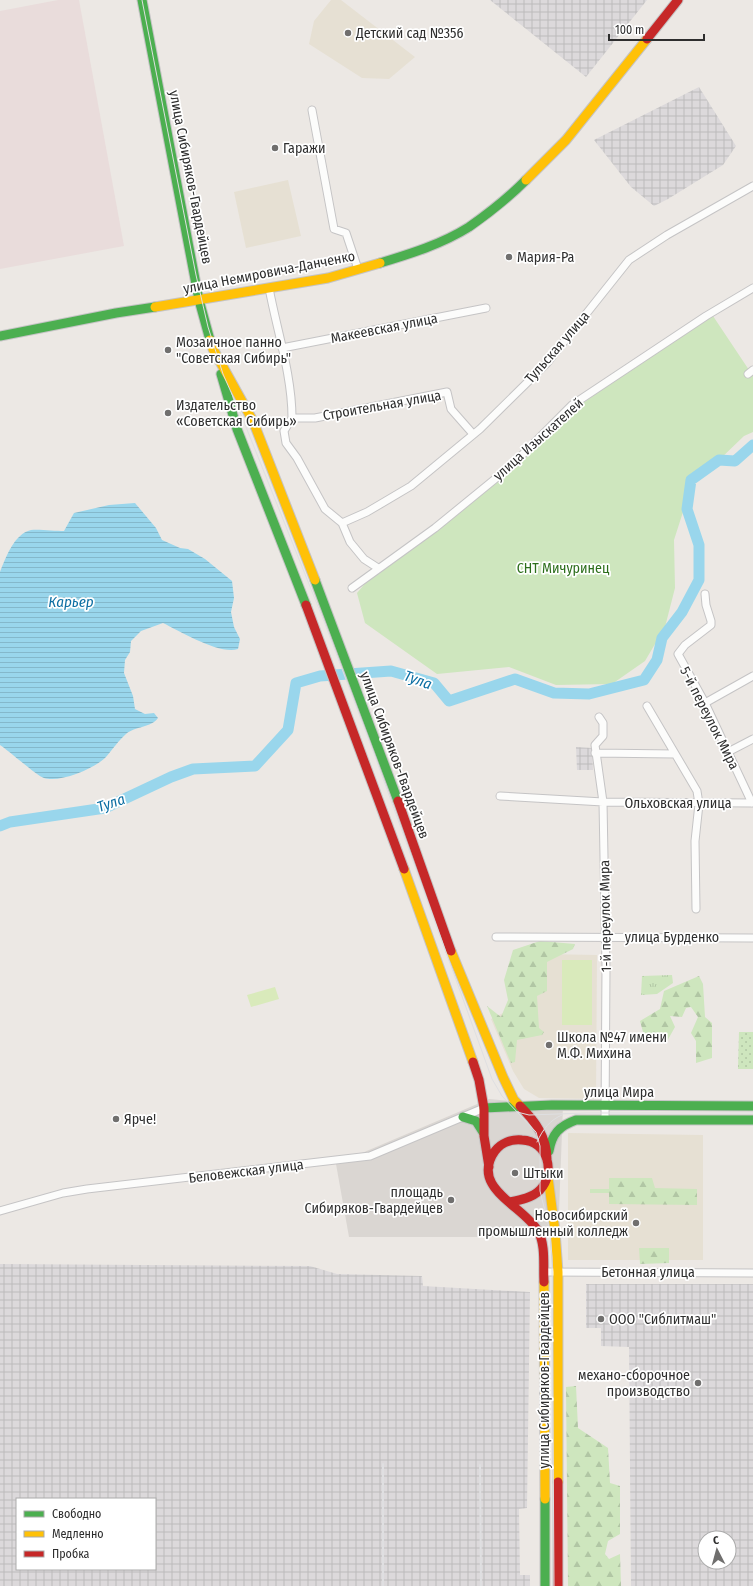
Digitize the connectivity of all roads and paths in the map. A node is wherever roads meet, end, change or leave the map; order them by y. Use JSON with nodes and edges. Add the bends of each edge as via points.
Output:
{"nodes":[{"id":1,"x":142,"y":0,"type":"edge"},
{"id":2,"x":678,"y":0,"type":"edge"},
{"id":3,"x":312,"y":110,"type":"dead end"},
{"id":4,"x":753,"y":186,"type":"edge"},
{"id":5,"x":358,"y":269,"type":"junction"},
{"id":6,"x":269,"y":288,"type":"junction"},
{"id":7,"x":753,"y":288,"type":"edge"},
{"id":8,"x":199,"y":300,"type":"junction"},
{"id":9,"x":486,"y":308,"type":"dead end"},
{"id":10,"x":0,"y":336,"type":"edge"},
{"id":11,"x":282,"y":348,"type":"junction"},
{"id":12,"x":217,"y":358,"type":"junction"},
{"id":13,"x":292,"y":418,"type":"junction"},
{"id":14,"x":473,"y":434,"type":"junction"},
{"id":15,"x":342,"y":523,"type":"junction"},
{"id":16,"x":378,"y":568,"type":"junction"},
{"id":17,"x":352,"y":588,"type":"dead end"},
{"id":18,"x":705,"y":594,"type":"dead end"},
{"id":19,"x":753,"y":676,"type":"edge"},
{"id":20,"x":705,"y":703,"type":"junction"},
{"id":21,"x":647,"y":706,"type":"dead end"},
{"id":22,"x":599,"y":718,"type":"dead end"},
{"id":23,"x":753,"y":739,"type":"edge"},
{"id":24,"x":728,"y":752,"type":"junction"},
{"id":25,"x":595,"y":753,"type":"junction"},
{"id":26,"x":675,"y":754,"type":"junction"},
{"id":27,"x":500,"y":796,"type":"dead end"},
{"id":28,"x":602,"y":802,"type":"junction"},
{"id":29,"x":753,"y":803,"type":"edge"},
{"id":30,"x":699,"y":804,"type":"junction"},
{"id":31,"x":696,"y":909,"type":"dead end"},
{"id":32,"x":496,"y":937,"type":"dead end"},
{"id":33,"x":605,"y":937,"type":"junction"},
{"id":34,"x":753,"y":938,"type":"edge"},
{"id":35,"x":520,"y":1106,"type":"junction"},
{"id":36,"x":605,"y":1106,"type":"junction"},
{"id":37,"x":753,"y":1106,"type":"edge"},
{"id":38,"x":484,"y":1108,"type":"junction"},
{"id":39,"x":463,"y":1117,"type":"junction"},
{"id":40,"x":605,"y":1120,"type":"junction"},
{"id":41,"x":753,"y":1120,"type":"edge"},
{"id":42,"x":484,"y":1136,"type":"junction"},
{"id":43,"x":547,"y":1159,"type":"junction"},
{"id":44,"x":489,"y":1167,"type":"junction"},
{"id":45,"x":548,"y":1176,"type":"junction"},
{"id":46,"x":509,"y":1202,"type":"junction"},
{"id":47,"x":0,"y":1212,"type":"edge"},
{"id":48,"x":544,"y":1272,"type":"junction"},
{"id":49,"x":558,"y":1272,"type":"junction"},
{"id":50,"x":753,"y":1273,"type":"edge"},
{"id":51,"x":545,"y":1476,"type":"junction"},
{"id":52,"x":558,"y":1476,"type":"junction"},
{"id":53,"x":545,"y":1586,"type":"edge"},
{"id":54,"x":558,"y":1586,"type":"edge"}],
"edges":[{"from":1,"to":8,"type":"main road","name":"улица Сибиряков-Гвардейцев"},
{"from":2,"to":5,"type":"main road","name":"улица Немировича-Данченко","via":[[566,140],[506,198],[468,227],[450,236],[392,259]]},
{"from":3,"to":5,"type":"street","via":[[334,229],[346,233]]},
{"from":4,"to":14,"type":"street","name":"Тульская улица","via":[[629,260],[547,363]]},
{"from":5,"to":6,"type":"main road","name":"улица Немировича-Данченко","via":[[328,278]]},
{"from":6,"to":8,"type":"main road","name":"улица Немировича-Данченко"},
{"from":6,"to":11,"type":"street"},
{"from":7,"to":16,"type":"street","name":"улица Изыскателей","via":[[572,405],[511,466],[435,528]]},
{"from":8,"to":10,"type":"main road","name":"улица Немировича-Данченко"},
{"from":8,"to":12,"type":"main road","name":"улица Сибиряков-Гвардейцев"},
{"from":9,"to":11,"type":"street","name":"Макеевская улица"},
{"from":11,"to":13,"type":"street"},
{"from":12,"to":35,"type":"main road","name":"улица Сибиряков-Гвардейцев","via":[[252,421],[379,748],[451,950],[505,1084]]},
{"from":12,"to":38,"type":"main road","name":"улица Сибиряков-Гвардейцев","via":[[237,429],[316,628],[446,985],[479,1080]]},
{"from":13,"to":14,"type":"street","name":"Строительная улица","via":[[315,418],[447,392],[451,409]]},
{"from":13,"to":15,"type":"street","via":[[284,431],[286,443],[325,509]]},
{"from":14,"to":15,"type":"street","name":"Тульская улица","via":[[411,486],[367,512]]},
{"from":15,"to":16,"type":"street","via":[[350,542],[364,559]]},
{"from":16,"to":17,"type":"street","name":"улица Изыскателей"},
{"from":18,"to":20,"type":"street","name":"5-й переулок Мира","via":[[711,625],[685,645],[678,654]]},
{"from":19,"to":20,"type":"street"},
{"from":20,"to":24,"type":"street","name":"5-й переулок Мира"},
{"from":21,"to":26,"type":"street"},
{"from":22,"to":25,"type":"street","via":[[604,723],[603,736],[595,745]]},
{"from":23,"to":24,"type":"street"},
{"from":24,"to":29,"type":"street","name":"5-й переулок Мира"},
{"from":25,"to":26,"type":"street"},
{"from":25,"to":28,"type":"street","name":"1-й переулок Мира"},
{"from":26,"to":30,"type":"street","via":[[697,791]]},
{"from":27,"to":28,"type":"street","name":"Ольховская улица"},
{"from":28,"to":30,"type":"street","name":"Ольховская улица"},
{"from":28,"to":33,"type":"street","name":"1-й переулок Мира"},
{"from":29,"to":30,"type":"street","name":"Ольховская улица"},
{"from":30,"to":31,"type":"street","via":[[695,841]]},
{"from":32,"to":33,"type":"street","name":"улица Бурденко"},
{"from":33,"to":34,"type":"street","name":"улица Бурденко"},
{"from":33,"to":36,"type":"street","name":"1-й переулок Мира"},
{"from":35,"to":36,"type":"main road","name":"улица Мира"},
{"from":35,"to":38,"type":"main road","name":"улица Мира"},
{"from":35,"to":43,"type":"main road","name":"улица Сибиряков-Гвардейцев","via":[[535,1122],[544,1137]]},
{"from":36,"to":37,"type":"main road","name":"улица Мира"},
{"from":36,"to":40,"type":"street","name":"1-й переулок Мира"},
{"from":38,"to":39,"type":"street","name":"Беловежская улица"},
{"from":38,"to":42,"type":"main road","name":"улица Сибиряков-Гвардейцев"},
{"from":39,"to":42,"type":"main road","via":[[474,1119],[480,1125]]},
{"from":39,"to":47,"type":"street","name":"Беловежская улица","via":[[370,1156],[63,1193]]},
{"from":40,"to":41,"type":"main road","name":"улица Мира"},
{"from":40,"to":43,"type":"main road","name":"улица Мира","via":[[576,1120],[556,1130],[550,1141]]},
{"from":42,"to":44,"type":"main road","name":"улица Сибиряков-Гвардейцев"},
{"from":43,"to":44,"type":"main road","via":[[540,1146],[526,1140],[514,1140],[500,1144],[491,1155]]},
{"from":43,"to":45,"type":"main road"},
{"from":44,"to":46,"type":"main road","via":[[495,1189]]},
{"from":45,"to":46,"type":"main road","via":[[537,1194],[521,1201]]},
{"from":45,"to":49,"type":"main road","name":"улица Сибиряков-Гвардейцев"},
{"from":46,"to":48,"type":"main road","name":"улица Сибиряков-Гвардейцев","via":[[531,1221],[540,1234]]},
{"from":48,"to":49,"type":"street","name":"Бетонная улица"},
{"from":48,"to":51,"type":"main road","name":"улица Сибиряков-Гвардейцев"},
{"from":49,"to":50,"type":"street","name":"Бетонная улица"},
{"from":49,"to":52,"type":"main road","name":"улица Сибиряков-Гвардейцев"},
{"from":51,"to":52,"type":"main road"},
{"from":51,"to":53,"type":"main road","name":"улица Сибиряков-Гвардейцев"},
{"from":52,"to":54,"type":"main road","name":"улица Сибиряков-Гвардейцев"}]}
